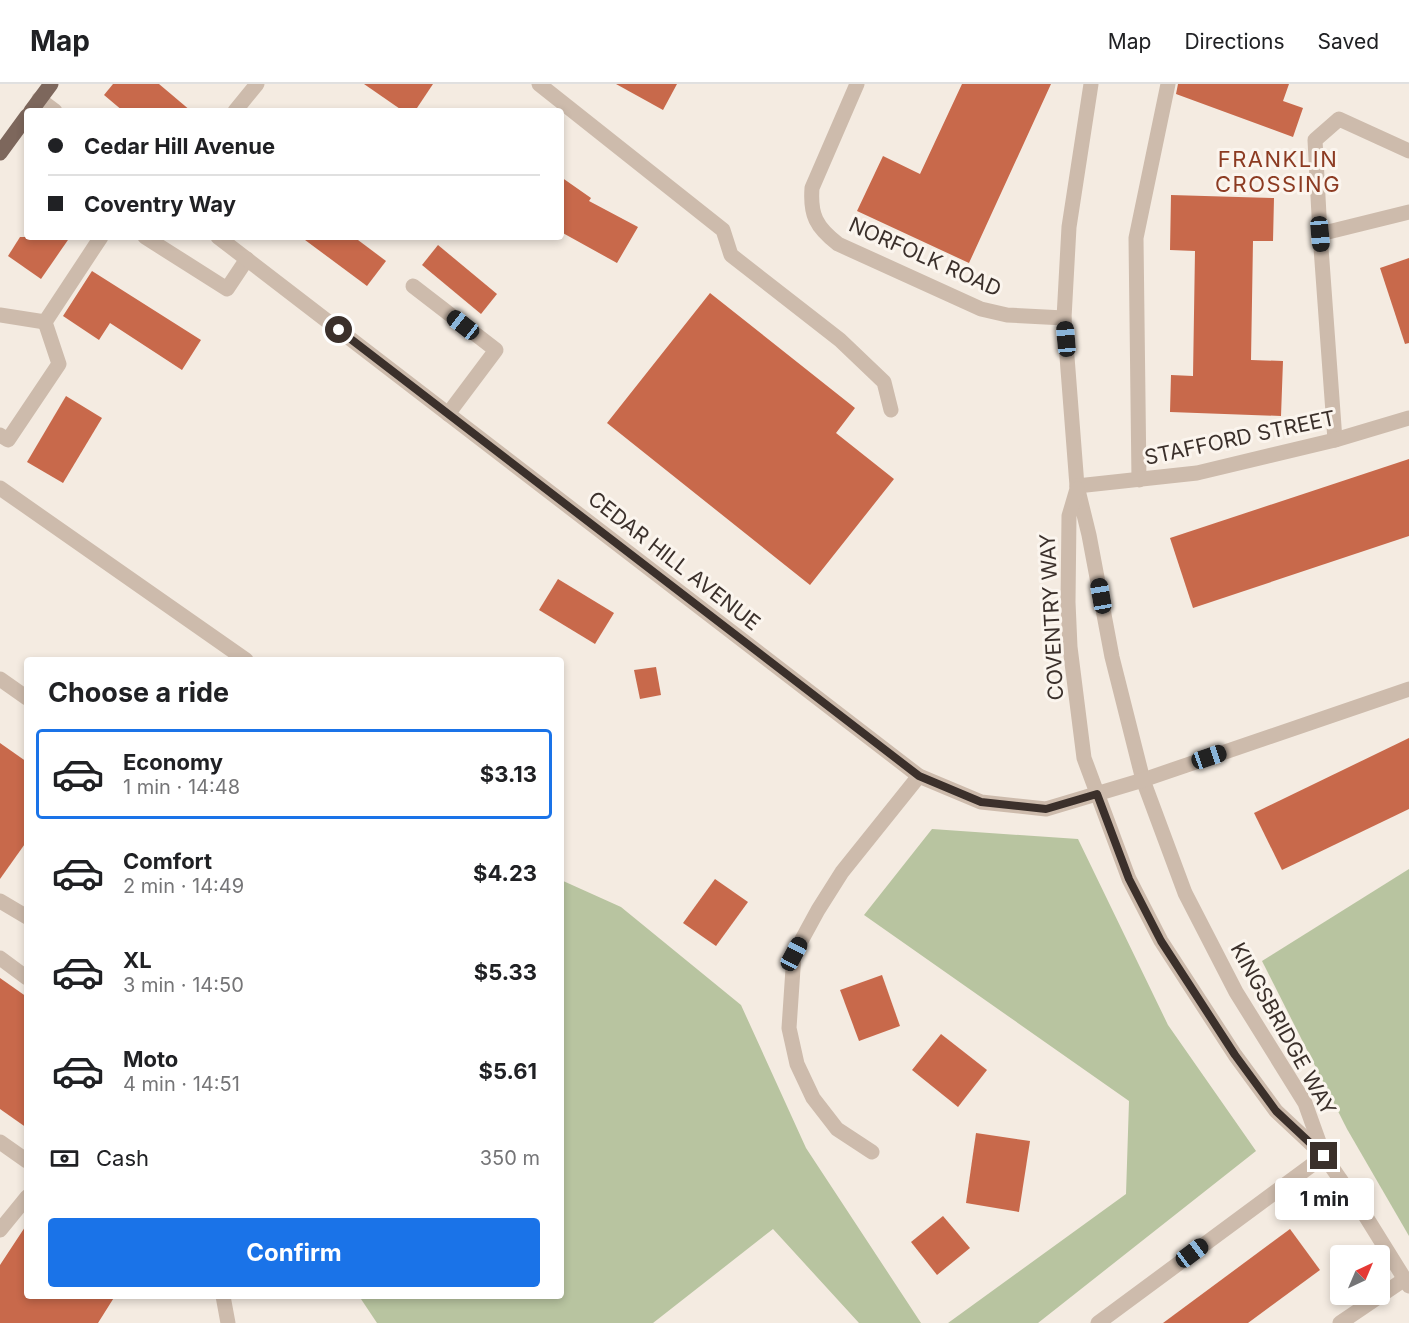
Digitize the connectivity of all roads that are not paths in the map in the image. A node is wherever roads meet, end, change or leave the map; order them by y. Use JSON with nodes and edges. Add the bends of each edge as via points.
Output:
{"nodes":[{"id":1,"x":51,"y":84,"type":"edge"},
{"id":2,"x":257,"y":84,"type":"edge"},
{"id":3,"x":539,"y":84,"type":"edge"},
{"id":4,"x":857,"y":84,"type":"edge"},
{"id":5,"x":1091,"y":84,"type":"edge"},
{"id":6,"x":1168,"y":84,"type":"edge"},
{"id":7,"x":35,"y":105,"type":"edge"},
{"id":8,"x":237,"y":108,"type":"edge"},
{"id":9,"x":24,"y":120,"type":"edge"},
{"id":10,"x":1409,"y":151,"type":"edge"},
{"id":11,"x":0,"y":153,"type":"edge"},
{"id":12,"x":1409,"y":212,"type":"edge"},
{"id":13,"x":1320,"y":234,"type":"junction"},
{"id":14,"x":99,"y":240,"type":"edge"},
{"id":15,"x":150,"y":240,"type":"edge"},
{"id":16,"x":222,"y":240,"type":"edge"},
{"id":17,"x":248,"y":260,"type":"junction"},
{"id":18,"x":413,"y":286,"type":"dead end"},
{"id":19,"x":0,"y":315,"type":"edge"},
{"id":20,"x":1064,"y":318,"type":"junction"},
{"id":21,"x":45,"y":322,"type":"junction"},
{"id":22,"x":891,"y":410,"type":"dead end"},
{"id":23,"x":448,"y":414,"type":"junction"},
{"id":24,"x":1409,"y":418,"type":"edge"},
{"id":25,"x":0,"y":435,"type":"edge"},
{"id":26,"x":1335,"y":440,"type":"junction"},
{"id":27,"x":1138,"y":480,"type":"junction"},
{"id":28,"x":1077,"y":486,"type":"junction"},
{"id":29,"x":0,"y":488,"type":"edge"},
{"id":30,"x":242,"y":657,"type":"edge"},
{"id":31,"x":0,"y":679,"type":"edge"},
{"id":32,"x":1409,"y":689,"type":"edge"},
{"id":33,"x":24,"y":696,"type":"edge"},
{"id":34,"x":919,"y":776,"type":"junction"},
{"id":35,"x":1143,"y":780,"type":"junction"},
{"id":36,"x":1097,"y":794,"type":"junction"},
{"id":37,"x":0,"y":901,"type":"edge"},
{"id":38,"x":24,"y":915,"type":"edge"},
{"id":39,"x":0,"y":958,"type":"edge"},
{"id":40,"x":24,"y":976,"type":"edge"},
{"id":41,"x":0,"y":1142,"type":"edge"},
{"id":42,"x":872,"y":1152,"type":"dead end"},
{"id":43,"x":1324,"y":1156,"type":"junction"},
{"id":44,"x":24,"y":1159,"type":"edge"},
{"id":45,"x":24,"y":1201,"type":"edge"},
{"id":46,"x":0,"y":1230,"type":"edge"},
{"id":47,"x":1407,"y":1282,"type":"edge"},
{"id":48,"x":224,"y":1299,"type":"edge"},
{"id":49,"x":228,"y":1323,"type":"edge"},
{"id":50,"x":1098,"y":1323,"type":"edge"},
{"id":51,"x":1340,"y":1323,"type":"edge"}],
"edges":[{"from":1,"to":7,"type":"main road"},
{"from":2,"to":8,"type":"street"},
{"from":3,"to":22,"type":"street","via":[[723,230],[731,255],[840,340],[884,382]]},
{"from":4,"to":20,"type":"street","name":"NORFOLK ROAD","via":[[812,188],[811,205],[824,234],[981,309],[1007,315]]},
{"from":5,"to":20,"type":"street","via":[[1069,227]]},
{"from":6,"to":27,"type":"street","via":[[1136,238]]},
{"from":9,"to":11,"type":"main road"},
{"from":10,"to":13,"type":"street","via":[[1340,119],[1316,140]]},
{"from":12,"to":13,"type":"street"},
{"from":13,"to":26,"type":"street"},
{"from":14,"to":21,"type":"street"},
{"from":15,"to":17,"type":"street","via":[[226,290]]},
{"from":16,"to":17,"type":"street","name":"CEDAR HILL AVENUE"},
{"from":17,"to":23,"type":"street","name":"CEDAR HILL AVENUE"},
{"from":18,"to":23,"type":"street","via":[[496,350]]},
{"from":19,"to":21,"type":"street"},
{"from":20,"to":28,"type":"street"},
{"from":21,"to":25,"type":"street","via":[[59,364],[8,440]]},
{"from":23,"to":34,"type":"street","name":"CEDAR HILL AVENUE"},
{"from":24,"to":26,"type":"street","name":"STAFFORD STREET"},
{"from":26,"to":27,"type":"street","name":"STAFFORD STREET","via":[[1197,472]]},
{"from":27,"to":28,"type":"street","name":"STAFFORD STREET"},
{"from":28,"to":35,"type":"street","name":"COVENTRY WAY"},
{"from":28,"to":36,"type":"street","name":"COVENTRY WAY","via":[[1069,516],[1070,647],[1084,758]]},
{"from":29,"to":30,"type":"street"},
{"from":31,"to":33,"type":"street"},
{"from":32,"to":35,"type":"street","name":"CEDAR HILL AVENUE"},
{"from":34,"to":36,"type":"street","name":"CEDAR HILL AVENUE","via":[[981,802],[1046,809]]},
{"from":34,"to":42,"type":"street","via":[[842,872],[794,954],[789,1028],[796,1064],[813,1098],[837,1129]]},
{"from":35,"to":36,"type":"street","name":"CEDAR HILL AVENUE"},
{"from":35,"to":43,"type":"street","name":"KINGSBRIDGE WAY","via":[[1185,893],[1236,992],[1305,1103]]},
{"from":36,"to":43,"type":"street","name":"COVENTRY WAY","via":[[1129,879],[1161,941],[1276,1111]]},
{"from":37,"to":38,"type":"street"},
{"from":39,"to":40,"type":"street"},
{"from":41,"to":44,"type":"street"},
{"from":43,"to":47,"type":"street","name":"KINGSBRIDGE WAY"},
{"from":43,"to":50,"type":"street"},
{"from":45,"to":46,"type":"street"},
{"from":47,"to":51,"type":"street"},
{"from":48,"to":49,"type":"street"}]}
